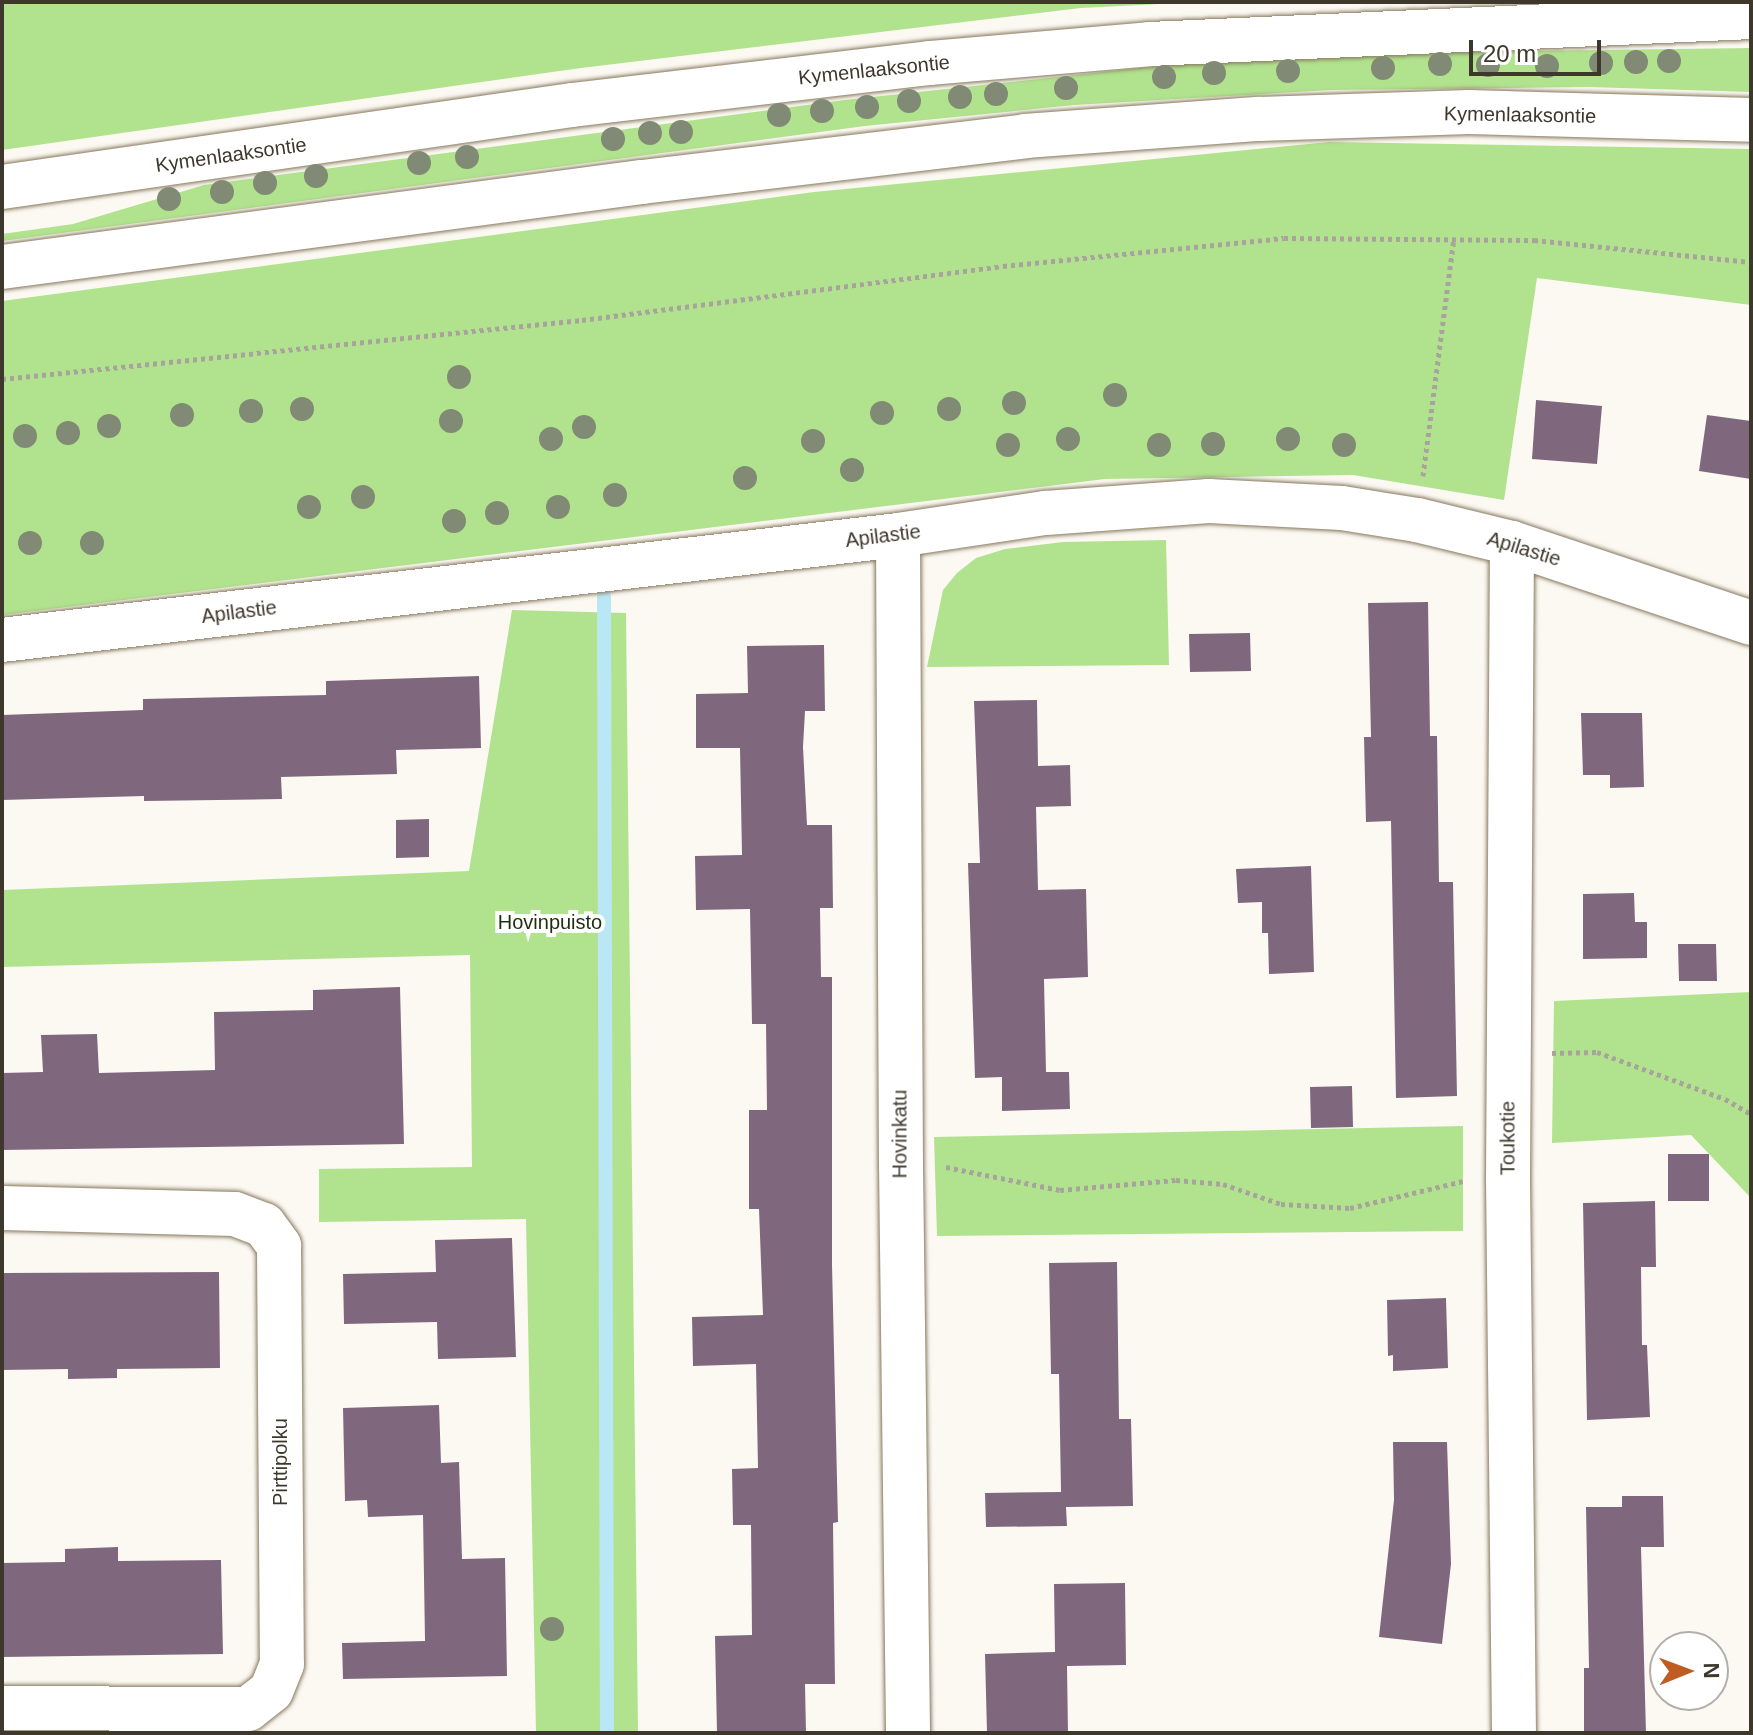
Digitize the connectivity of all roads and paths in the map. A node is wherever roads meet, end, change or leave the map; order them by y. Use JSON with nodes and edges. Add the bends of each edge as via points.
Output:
{"nodes":[{"id":1,"x":1751,"y":17,"type":"edge"},
{"id":2,"x":1751,"y":120,"type":"edge"},
{"id":3,"x":2,"y":187,"type":"edge"},
{"id":4,"x":1454,"y":238,"type":"junction"},
{"id":5,"x":1751,"y":262,"type":"edge"},
{"id":6,"x":2,"y":267,"type":"edge"},
{"id":7,"x":2,"y":379,"type":"edge"},
{"id":8,"x":1417,"y":520,"type":"junction"},
{"id":9,"x":898,"y":535,"type":"junction"},
{"id":10,"x":1512,"y":543,"type":"junction"},
{"id":11,"x":1751,"y":623,"type":"edge"},
{"id":12,"x":2,"y":640,"type":"edge"},
{"id":13,"x":1508,"y":1055,"type":"junction"},
{"id":14,"x":1751,"y":1114,"type":"edge"},
{"id":15,"x":901,"y":1165,"type":"junction"},
{"id":16,"x":1508,"y":1180,"type":"junction"},
{"id":17,"x":2,"y":1208,"type":"edge"},
{"id":18,"x":2,"y":1708,"type":"edge"},
{"id":19,"x":908,"y":1733,"type":"edge"},
{"id":20,"x":1514,"y":1733,"type":"edge"}],
"edges":[{"from":1,"to":3,"type":"street","name":"Kymenlaaksontie","via":[[1150,44],[930,63],[572,105]]},
{"from":2,"to":6,"type":"street","name":"Kymenlaaksontie","via":[[1469,112],[1259,119],[1025,136]]},
{"from":4,"to":5,"type":"path","via":[[1534,240]]},
{"from":4,"to":7,"type":"path","via":[[1253,241],[1003,266],[582,320]]},
{"from":4,"to":8,"type":"path"},
{"from":8,"to":9,"type":"street","name":"Apilastie","via":[[1329,507],[1209,501],[1089,508]]},
{"from":8,"to":10,"type":"street","name":"Apilastie"},
{"from":9,"to":12,"type":"street","name":"Apilastie"},
{"from":9,"to":15,"type":"street","name":"Hovinkatu"},
{"from":10,"to":11,"type":"street","name":"Apilastie"},
{"from":10,"to":13,"type":"street","name":"Toukotie"},
{"from":13,"to":14,"type":"path","via":[[1597,1052],[1725,1099]]},
{"from":13,"to":16,"type":"street","name":"Toukotie"},
{"from":15,"to":16,"type":"path","via":[[963,1168],[1060,1190],[1176,1180],[1223,1184],[1281,1204],[1350,1208],[1458,1182]]},
{"from":15,"to":19,"type":"street","name":"Hovinkatu"},
{"from":16,"to":20,"type":"street","name":"Toukotie"},
{"from":17,"to":18,"type":"street","name":"Pirttipolku","via":[[235,1214],[264,1225],[279,1246],[282,1664],[271,1691],[248,1709]]}]}
